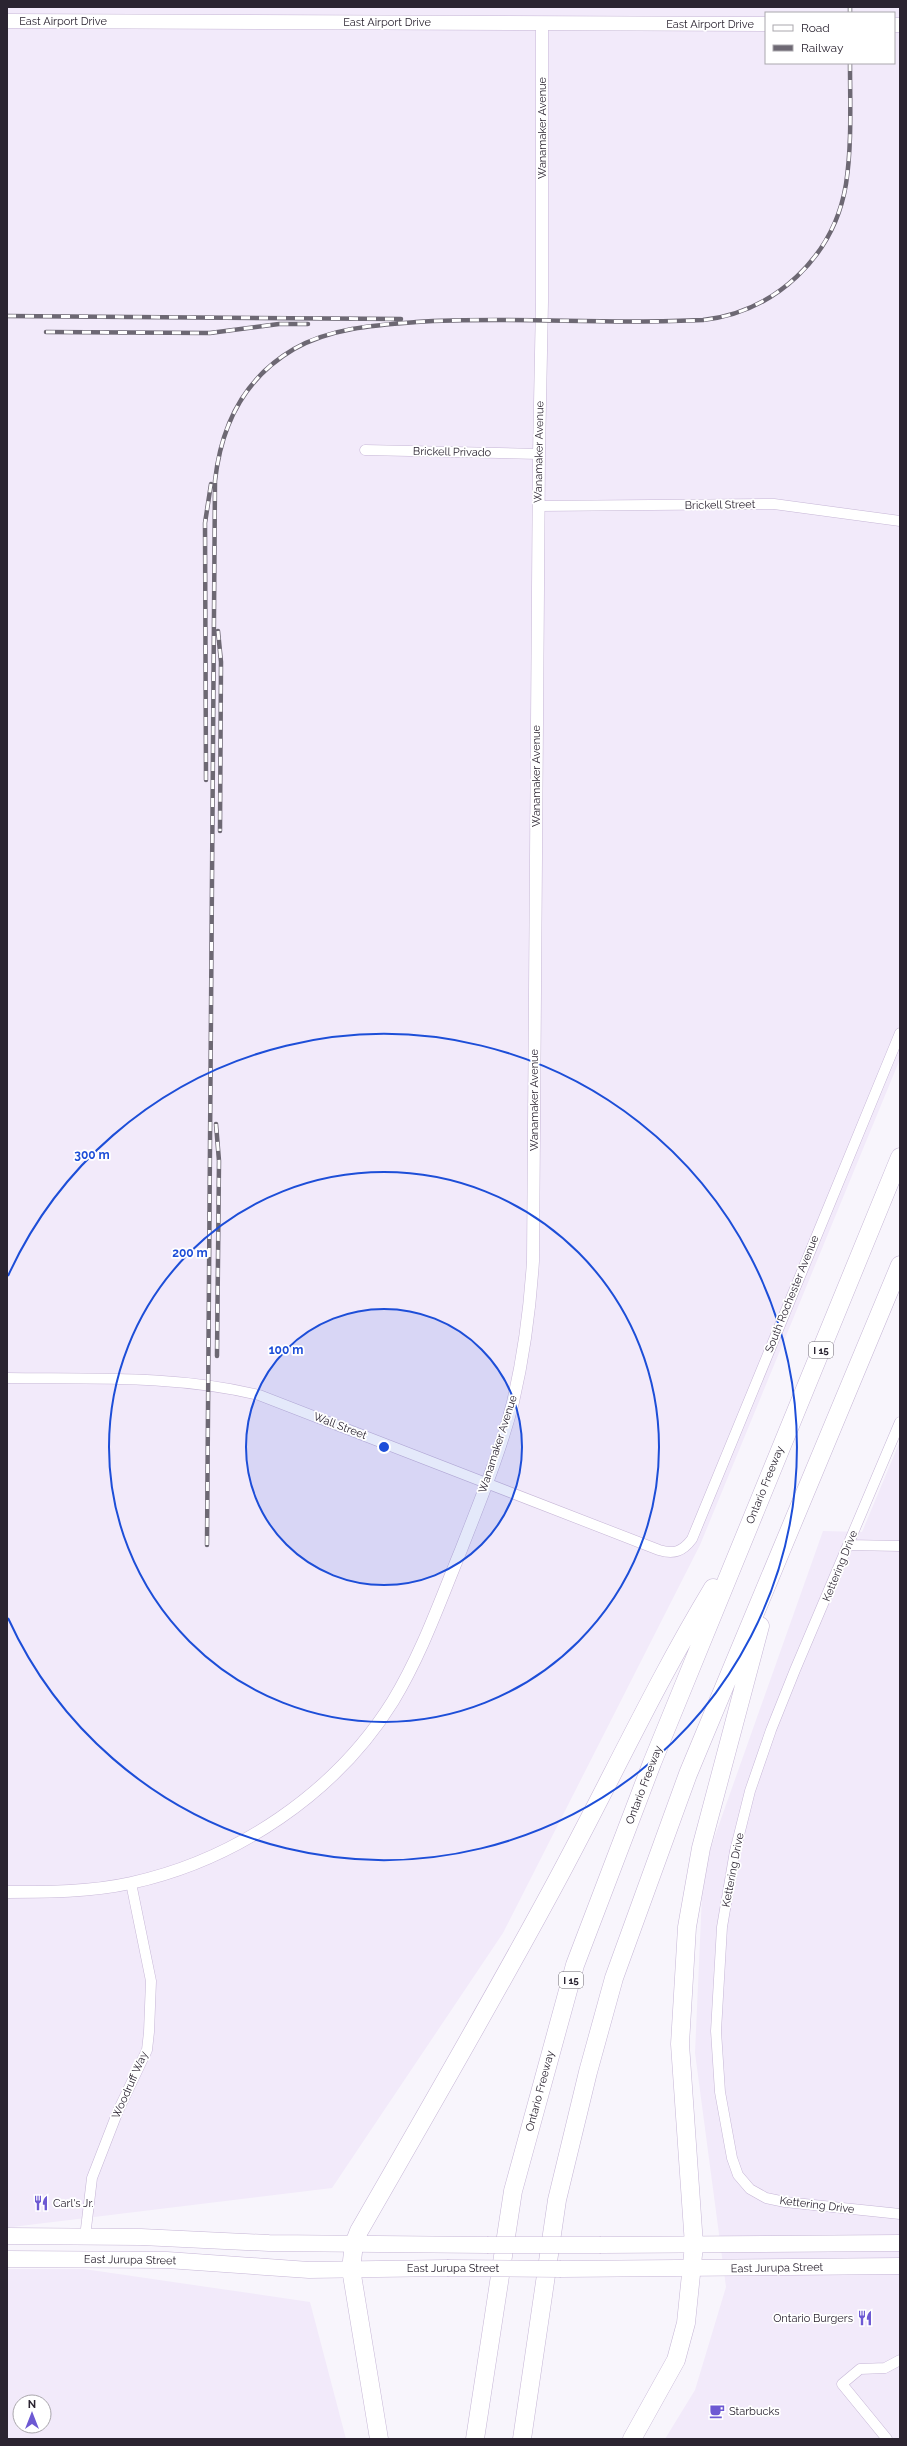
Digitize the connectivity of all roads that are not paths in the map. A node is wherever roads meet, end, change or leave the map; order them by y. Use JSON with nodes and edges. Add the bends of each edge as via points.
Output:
{"nodes":[{"id":1,"x":7,"y":21,"type":"edge"},
{"id":2,"x":542,"y":22,"type":"junction"},
{"id":3,"x":765,"y":24,"type":"edge"},
{"id":4,"x":365,"y":450,"type":"dead end"},
{"id":5,"x":539,"y":454,"type":"junction"},
{"id":6,"x":538,"y":506,"type":"junction"},
{"id":7,"x":900,"y":521,"type":"edge"},
{"id":8,"x":900,"y":1033,"type":"edge"},
{"id":9,"x":900,"y":1157,"type":"edge"},
{"id":10,"x":900,"y":1265,"type":"edge"},
{"id":11,"x":7,"y":1378,"type":"edge"},
{"id":12,"x":900,"y":1422,"type":"edge"},
{"id":13,"x":487,"y":1482,"type":"junction"},
{"id":14,"x":741,"y":1544,"type":"junction"},
{"id":15,"x":848,"y":1545,"type":"junction"},
{"id":16,"x":900,"y":1546,"type":"edge"},
{"id":17,"x":680,"y":1551,"type":"joint"},
{"id":18,"x":778,"y":1560,"type":"junction"},
{"id":19,"x":131,"y":1883,"type":"junction"},
{"id":20,"x":7,"y":1892,"type":"edge"},
{"id":21,"x":900,"y":2214,"type":"edge"},
{"id":22,"x":7,"y":2236,"type":"edge"},
{"id":23,"x":85,"y":2237,"type":"junction"},
{"id":24,"x":900,"y":2243,"type":"edge"},
{"id":25,"x":354,"y":2244,"type":"junction"},
{"id":26,"x":694,"y":2246,"type":"junction"},
{"id":27,"x":7,"y":2259,"type":"edge"},
{"id":28,"x":900,"y":2266,"type":"edge"},
{"id":29,"x":351,"y":2269,"type":"junction"},
{"id":30,"x":693,"y":2269,"type":"junction"},
{"id":31,"x":900,"y":2360,"type":"edge"},
{"id":32,"x":379,"y":2439,"type":"edge"},
{"id":33,"x":476,"y":2439,"type":"edge"},
{"id":34,"x":522,"y":2439,"type":"edge"},
{"id":35,"x":632,"y":2439,"type":"edge"},
{"id":36,"x":887,"y":2439,"type":"edge"}],
"edges":[{"from":1,"to":2,"type":"main road","name":"East Airport Drive"},
{"from":2,"to":3,"type":"main road","name":"East Airport Drive"},
{"from":2,"to":5,"type":"street","name":"Wanamaker Avenue"},
{"from":4,"to":5,"type":"street","name":"Brickell Privado"},
{"from":5,"to":6,"type":"street","name":"Wanamaker Avenue"},
{"from":6,"to":7,"type":"street","name":"Brickell Street","via":[[774,504]]},
{"from":6,"to":13,"type":"street","name":"Wanamaker Avenue","via":[[533,1261],[526,1336],[513,1401]]},
{"from":8,"to":17,"type":"street","name":"South Rochester Avenue","via":[[692,1539]]},
{"from":9,"to":14,"type":"highway","name":"Ontario Freeway","number":"I 15"},
{"from":10,"to":18,"type":"highway"},
{"from":11,"to":13,"type":"street","name":"Wall Street","via":[[157,1380],[232,1388],[259,1395]]},
{"from":12,"to":15,"type":"street","name":"Kettering Drive"},
{"from":13,"to":17,"type":"street","name":"Wall Street","via":[[659,1550],[669,1553]]},
{"from":13,"to":19,"type":"street","name":"Wanamaker Avenue","via":[[419,1653],[392,1703],[348,1759],[305,1799],[247,1838],[188,1866]]},
{"from":14,"to":25,"type":"highway","via":[[687,1632],[556,1884],[358,2230]]},
{"from":14,"to":33,"type":"highway","name":"Ontario Freeway","number":"I 15","via":[[652,1763],[575,1965],[513,2190]]},
{"from":15,"to":16,"type":"street"},
{"from":15,"to":21,"type":"street","name":"Kettering Drive","via":[[771,1730],[750,1791],[735,1851],[719,1962],[717,2066],[732,2158],[738,2175],[750,2189],[766,2198],[785,2202]]},
{"from":18,"to":26,"type":"highway","via":[[703,1840],[687,1927],[680,2044]]},
{"from":18,"to":34,"type":"highway","via":[[688,1774],[614,1978],[557,2200]]},
{"from":19,"to":20,"type":"street","name":"Wanamaker Avenue","via":[[89,1890]]},
{"from":19,"to":23,"type":"street","name":"Woodruff Way","via":[[151,1981],[149,2032],[146,2050],[92,2178]]},
{"from":22,"to":23,"type":"main road","name":"East Jurupa Street"},
{"from":23,"to":25,"type":"main road","name":"East Jurupa Street"},
{"from":24,"to":26,"type":"main road","name":"East Jurupa Street"},
{"from":25,"to":26,"type":"main road","name":"East Jurupa Street","bridge":true},
{"from":25,"to":29,"type":"highway"},
{"from":26,"to":30,"type":"highway"},
{"from":27,"to":29,"type":"main road","name":"East Jurupa Street","via":[[129,2259],[310,2270]]},
{"from":28,"to":30,"type":"main road","name":"East Jurupa Street"},
{"from":29,"to":30,"type":"main road","name":"East Jurupa Street","bridge":true},
{"from":29,"to":32,"type":"highway"},
{"from":30,"to":35,"type":"highway","via":[[686,2322],[676,2360]]},
{"from":31,"to":36,"type":"street","via":[[885,2368],[860,2369],[842,2384]]}]}
